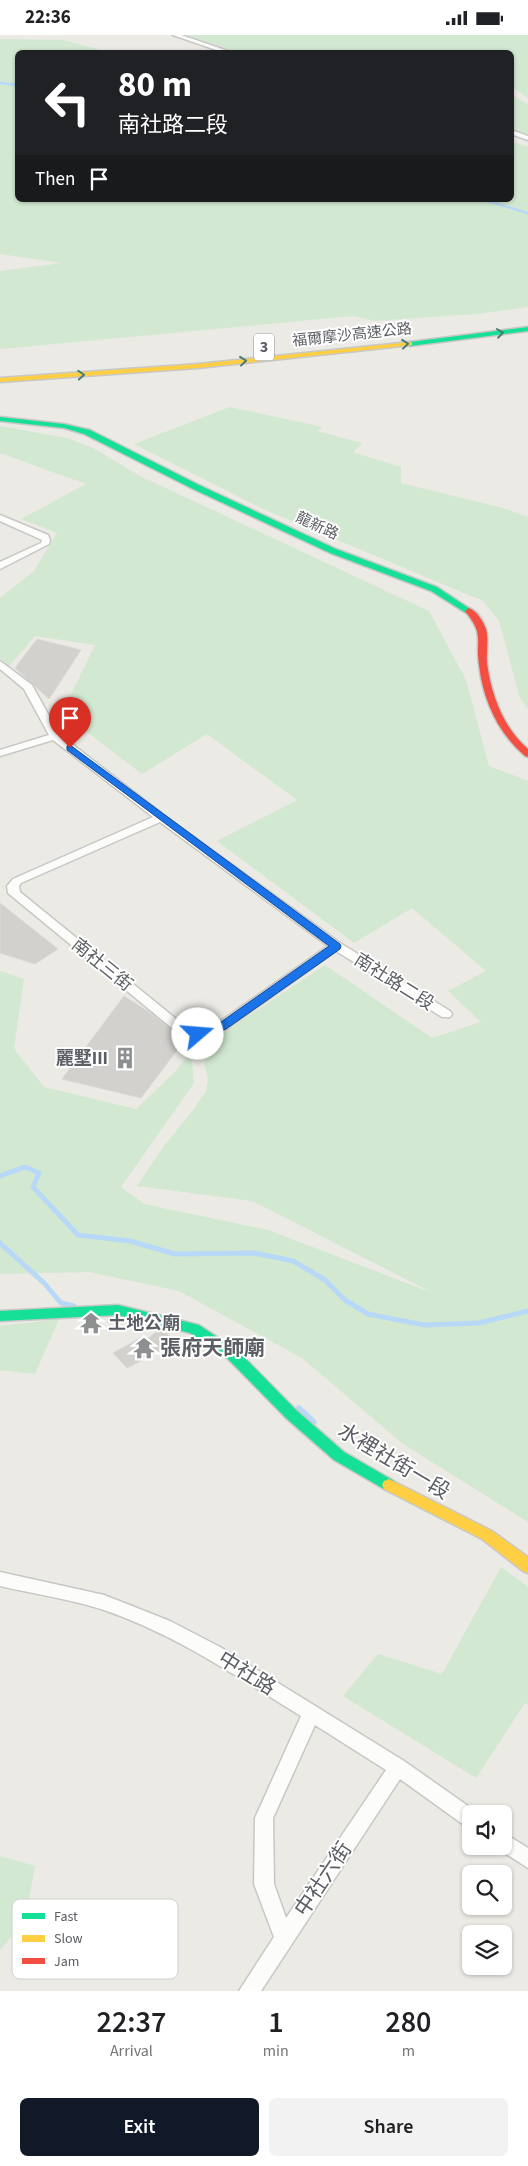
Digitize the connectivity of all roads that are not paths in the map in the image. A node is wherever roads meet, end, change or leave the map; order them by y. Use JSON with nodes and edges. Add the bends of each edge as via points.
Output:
{"nodes":[{"id":1,"x":176,"y":35,"type":"edge"},
{"id":2,"x":223,"y":50,"type":"edge"},
{"id":3,"x":514,"y":134,"type":"edge"},
{"id":4,"x":528,"y":138,"type":"edge"},
{"id":5,"x":528,"y":319,"type":"edge"},
{"id":6,"x":528,"y":329,"type":"edge"},
{"id":7,"x":420,"y":331,"type":"dead end"},
{"id":8,"x":391,"y":334,"type":"dead end"},
{"id":9,"x":273,"y":346,"type":"dead end"},
{"id":10,"x":134,"y":359,"type":"dead end"},
{"id":11,"x":0,"y":369,"type":"edge"},
{"id":12,"x":0,"y":380,"type":"edge"},
{"id":13,"x":0,"y":419,"type":"edge"},
{"id":14,"x":0,"y":519,"type":"edge"},
{"id":15,"x":0,"y":566,"type":"edge"},
{"id":16,"x":0,"y":664,"type":"edge"},
{"id":17,"x":55,"y":736,"type":"junction"},
{"id":18,"x":0,"y":753,"type":"edge"},
{"id":19,"x":528,"y":754,"type":"edge"},
{"id":20,"x":161,"y":818,"type":"junction"},
{"id":21,"x":336,"y":946,"type":"junction"},
{"id":22,"x":446,"y":1014,"type":"dead end"},
{"id":23,"x":0,"y":1316,"type":"edge"},
{"id":24,"x":528,"y":1565,"type":"edge"},
{"id":25,"x":0,"y":1579,"type":"edge"},
{"id":26,"x":311,"y":1713,"type":"junction"},
{"id":27,"x":398,"y":1767,"type":"junction"},
{"id":28,"x":462,"y":1813,"type":"edge"},
{"id":29,"x":512,"y":1848,"type":"edge"},
{"id":30,"x":528,"y":1859,"type":"edge"},
{"id":31,"x":284,"y":1938,"type":"junction"},
{"id":32,"x":249,"y":1991,"type":"edge"}],
"edges":[{"from":1,"to":2,"type":"street"},
{"from":3,"to":4,"type":"street"},
{"from":5,"to":7,"type":"main road","name":"福爾摩沙高速公路"},
{"from":12,"to":6,"type":"main road","name":"福爾摩沙高速公路","number":"3","one_way":true,"via":[[218,364]]},
{"from":8,"to":9,"type":"main road","name":"福爾摩沙高速公路","number":"3"},
{"from":10,"to":11,"type":"main road"},
{"from":13,"to":19,"type":"main road","name":"龍新路","via":[[64,426],[87,432],[333,551],[434,589],[464,606],[479,619],[483,633],[483,663],[500,719],[511,738]]},
{"from":14,"to":15,"type":"street","via":[[46,540],[45,544]]},
{"from":16,"to":17,"type":"street","name":"南社路二段","via":[[28,687]]},
{"from":17,"to":18,"type":"street"},
{"from":17,"to":20,"type":"street","name":"南社路二段"},
{"from":20,"to":21,"type":"street","name":"南社路二段"},
{"from":20,"to":21,"type":"street","name":"南社三街","via":[[17,881],[13,886],[14,893],[182,1029],[198,1034],[222,1026]]},
{"from":21,"to":22,"type":"street","name":"南社路二段"},
{"from":23,"to":24,"type":"main road","name":"水裡社街一段","via":[[118,1310],[194,1329],[232,1355],[339,1456],[388,1485],[487,1535]]},
{"from":25,"to":26,"type":"street","name":"中社路","via":[[104,1602],[164,1626]]},
{"from":26,"to":27,"type":"street","name":"中社路"},
{"from":26,"to":31,"type":"street","via":[[264,1818],[264,1884]]},
{"from":27,"to":28,"type":"street","name":"中社路"},
{"from":27,"to":31,"type":"street","name":"中社六街"},
{"from":29,"to":30,"type":"street"},
{"from":31,"to":32,"type":"street","name":"中社六街"}]}
